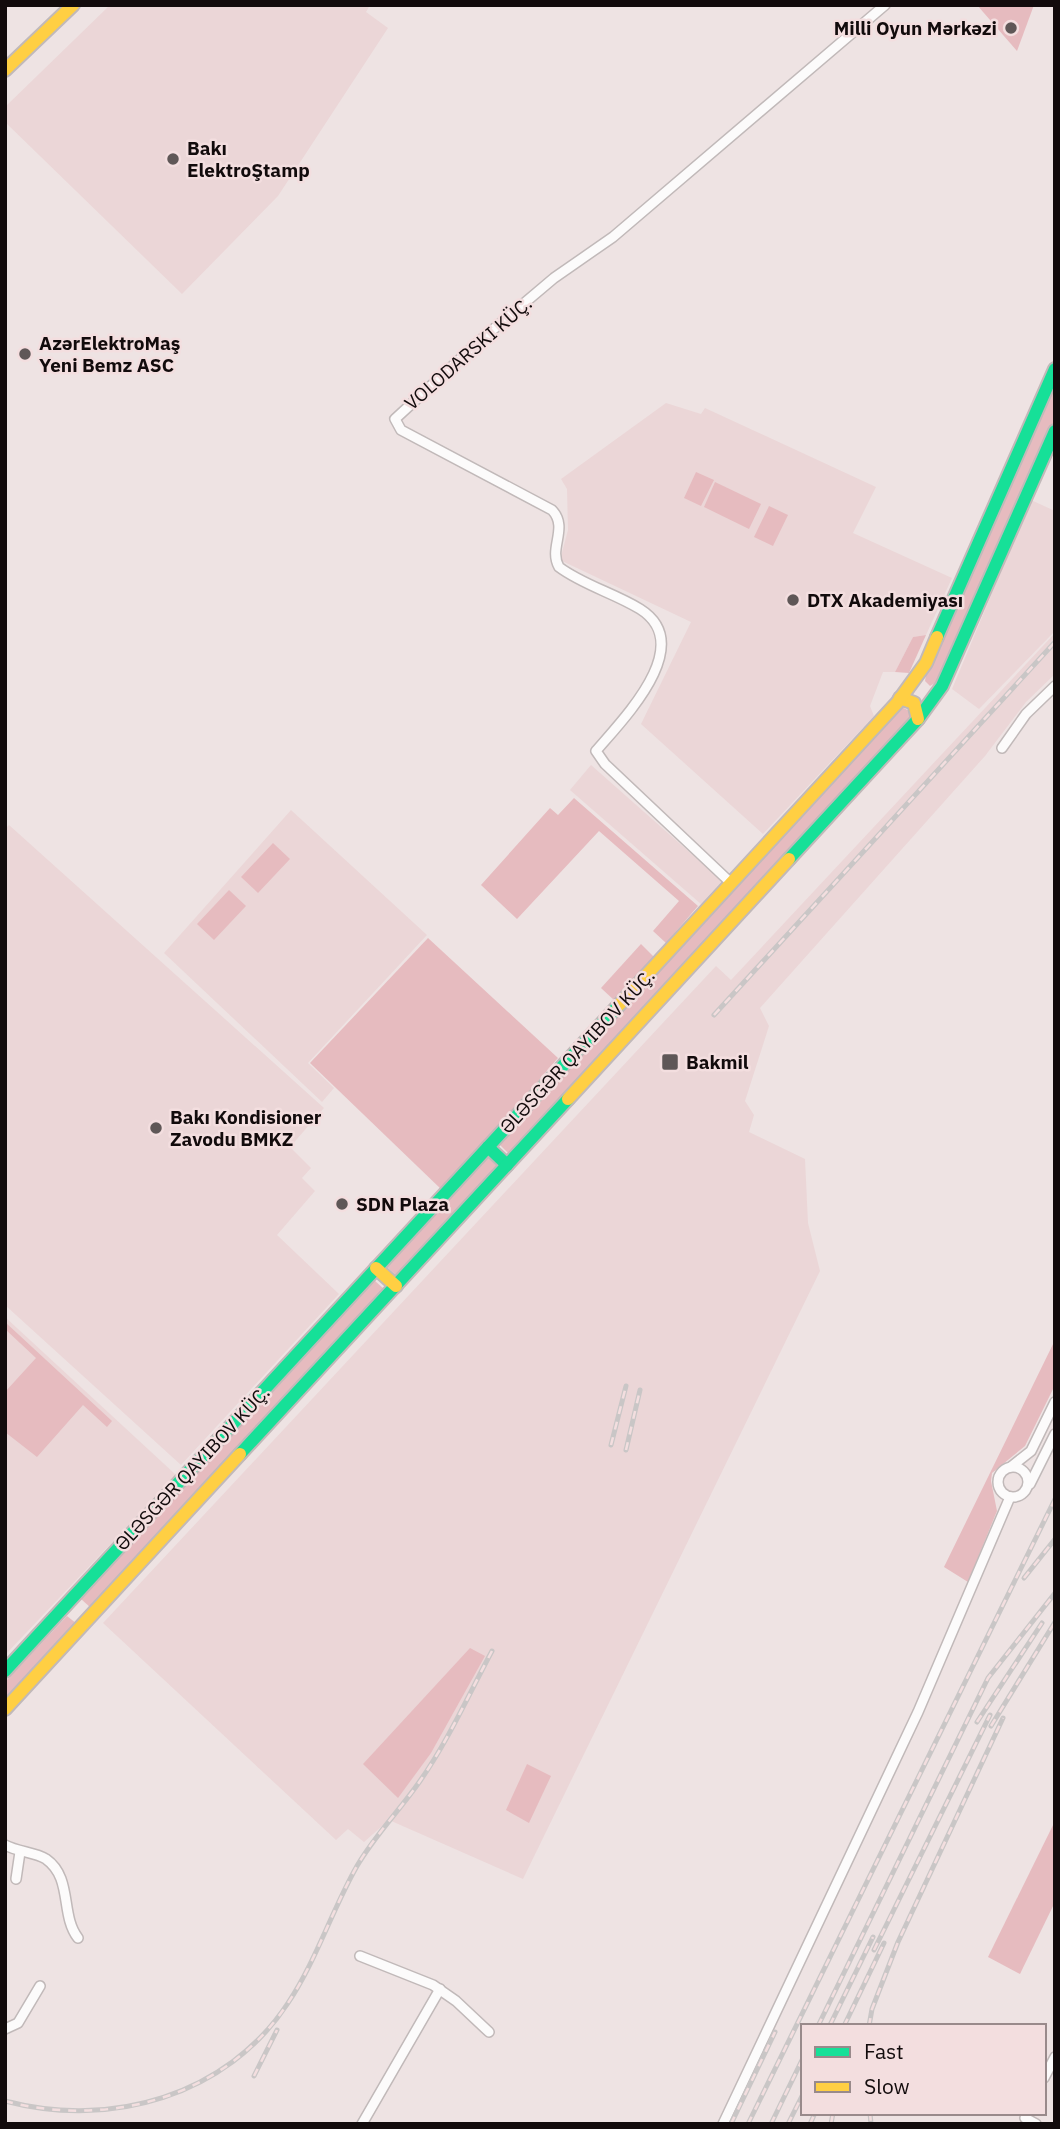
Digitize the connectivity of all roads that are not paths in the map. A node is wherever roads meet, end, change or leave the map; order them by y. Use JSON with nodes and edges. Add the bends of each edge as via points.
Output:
{"nodes":[{"id":1,"x":73,"y":5,"type":"edge"},
{"id":2,"x":885,"y":5,"type":"edge"},
{"id":3,"x":5,"y":70,"type":"edge"},
{"id":4,"x":1055,"y":369,"type":"edge"},
{"id":5,"x":1055,"y":432,"type":"edge"},
{"id":6,"x":919,"y":675,"type":"junction"},
{"id":7,"x":942,"y":686,"type":"junction"},
{"id":8,"x":1055,"y":687,"type":"edge"},
{"id":9,"x":900,"y":698,"type":"junction"},
{"id":10,"x":918,"y":719,"type":"junction"},
{"id":11,"x":1002,"y":748,"type":"dead end"},
{"id":12,"x":731,"y":883,"type":"junction"},
{"id":13,"x":488,"y":1147,"type":"junction"},
{"id":14,"x":507,"y":1165,"type":"junction"},
{"id":15,"x":376,"y":1268,"type":"junction"},
{"id":16,"x":396,"y":1286,"type":"junction"},
{"id":17,"x":1055,"y":1402,"type":"edge"},
{"id":18,"x":1055,"y":1434,"type":"edge"},
{"id":19,"x":1010,"y":1467,"type":"junction"},
{"id":20,"x":1028,"y":1488,"type":"junction"},
{"id":21,"x":1010,"y":1497,"type":"junction"},
{"id":22,"x":69,"y":1603,"type":"junction"},
{"id":23,"x":87,"y":1620,"type":"junction"},
{"id":24,"x":5,"y":1671,"type":"edge"},
{"id":25,"x":5,"y":1709,"type":"edge"},
{"id":26,"x":5,"y":1845,"type":"edge"},
{"id":27,"x":20,"y":1852,"type":"junction"},
{"id":28,"x":16,"y":1879,"type":"dead end"},
{"id":29,"x":78,"y":1938,"type":"dead end"},
{"id":30,"x":360,"y":1956,"type":"dead end"},
{"id":31,"x":40,"y":1986,"type":"dead end"},
{"id":32,"x":440,"y":1989,"type":"junction"},
{"id":33,"x":5,"y":2029,"type":"edge"},
{"id":34,"x":489,"y":2032,"type":"dead end"},
{"id":35,"x":1055,"y":2056,"type":"edge"},
{"id":36,"x":1046,"y":2074,"type":"edge"},
{"id":37,"x":1025,"y":2118,"type":"edge"},
{"id":38,"x":362,"y":2124,"type":"edge"},
{"id":39,"x":723,"y":2124,"type":"edge"},
{"id":40,"x":1036,"y":2124,"type":"edge"}],
"edges":[{"from":1,"to":3,"type":"main road"},
{"from":2,"to":12,"type":"street","name":"VOLODARSKI KÜÇ.","via":[[613,237],[524,304],[396,419],[401,430],[552,510],[560,529],[555,558],[559,566],[638,607],[657,626],[663,640],[662,655],[640,696],[596,751]]},
{"from":4,"to":6,"type":"main road"},
{"from":5,"to":7,"type":"main road"},
{"from":6,"to":7,"type":"main road","via":[[926,691]]},
{"from":6,"to":9,"type":"main road"},
{"from":7,"to":10,"type":"main road"},
{"from":8,"to":11,"type":"street","via":[[1026,714]]},
{"from":9,"to":10,"type":"main road","via":[[914,703]]},
{"from":9,"to":12,"type":"main road"},
{"from":10,"to":14,"type":"main road"},
{"from":12,"to":13,"type":"main road"},
{"from":13,"to":14,"type":"main road"},
{"from":13,"to":15,"type":"main road"},
{"from":14,"to":16,"type":"main road"},
{"from":15,"to":16,"type":"main road"},
{"from":15,"to":22,"type":"main road"},
{"from":16,"to":23,"type":"main road"},
{"from":17,"to":19,"type":"street","via":[[1031,1451]]},
{"from":18,"to":20,"type":"street"},
{"from":19,"to":20,"type":"street","via":[[1024,1470]]},
{"from":19,"to":21,"type":"street","via":[[998,1482],[1001,1492]]},
{"from":20,"to":21,"type":"street","via":[[1021,1496]]},
{"from":21,"to":39,"type":"street","via":[[918,1712]]},
{"from":22,"to":23,"type":"main road"},
{"from":22,"to":24,"type":"main road"},
{"from":23,"to":25,"type":"main road"},
{"from":26,"to":27,"type":"street"},
{"from":27,"to":28,"type":"street"},
{"from":27,"to":29,"type":"street","via":[[44,1857],[53,1865],[67,1899],[67,1919]]},
{"from":30,"to":32,"type":"street"},
{"from":31,"to":33,"type":"street","via":[[18,2023]]},
{"from":32,"to":34,"type":"street"},
{"from":32,"to":38,"type":"street"},
{"from":35,"to":36,"type":"street"},
{"from":37,"to":40,"type":"street"}]}
